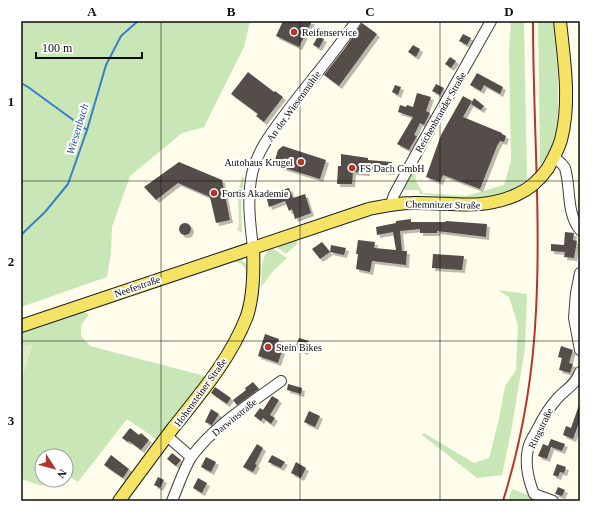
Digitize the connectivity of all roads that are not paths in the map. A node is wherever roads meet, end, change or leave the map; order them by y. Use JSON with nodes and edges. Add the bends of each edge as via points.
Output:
{"nodes":[{"id":1,"x":356,"y":21,"type":"edge"},
{"id":2,"x":491,"y":21,"type":"edge"},
{"id":3,"x":560,"y":21,"type":"edge"},
{"id":4,"x":551,"y":163,"type":"junction"},
{"id":5,"x":391,"y":204,"type":"junction"},
{"id":6,"x":580,"y":230,"type":"edge"},
{"id":7,"x":253,"y":247,"type":"junction"},
{"id":8,"x":580,"y":273,"type":"edge"},
{"id":9,"x":21,"y":326,"type":"edge"},
{"id":10,"x":580,"y":350,"type":"edge"},
{"id":11,"x":580,"y":372,"type":"edge"},
{"id":12,"x":281,"y":381,"type":"dead end"},
{"id":13,"x":168,"y":436,"type":"junction"},
{"id":14,"x":191,"y":457,"type":"junction"},
{"id":15,"x":118,"y":501,"type":"edge"},
{"id":16,"x":172,"y":501,"type":"edge"},
{"id":17,"x":553,"y":501,"type":"edge"}],
"edges":[{"from":1,"to":7,"type":"street","name":"An der Wiesenmühle","via":[[272,132],[258,158],[252,174],[250,195]]},
{"from":2,"to":5,"type":"street","name":"Reichenbrander Straße","via":[[394,194]]},
{"from":3,"to":4,"type":"main road","name":"Chemnitzer Straße","via":[[565,77],[565,116],[561,140]]},
{"from":4,"to":5,"type":"main road","name":"Chemnitzer Straße","bridge":true,"via":[[538,181],[526,190],[497,202],[470,206]]},
{"from":4,"to":6,"type":"street","via":[[562,164],[565,168],[571,210]]},
{"from":5,"to":7,"type":"main road","name":"Chemnitzer Straße","via":[[352,214]]},
{"from":7,"to":9,"type":"main road","name":"Neefestraße"},
{"from":7,"to":13,"type":"main road","name":"Hohensteiner Straße","via":[[251,301],[240,332],[209,383]]},
{"from":8,"to":10,"type":"street","via":[[574,318]]},
{"from":11,"to":17,"type":"street","name":"Ringstraße","via":[[575,382],[558,397],[544,415],[529,446],[528,480],[534,494]]},
{"from":12,"to":14,"type":"street","name":"Darwinstraße","via":[[224,424]]},
{"from":13,"to":14,"type":"street"},
{"from":13,"to":15,"type":"main road","name":"Hohensteiner Straße"},
{"from":14,"to":16,"type":"street","name":"Darwinstraße"}]}
